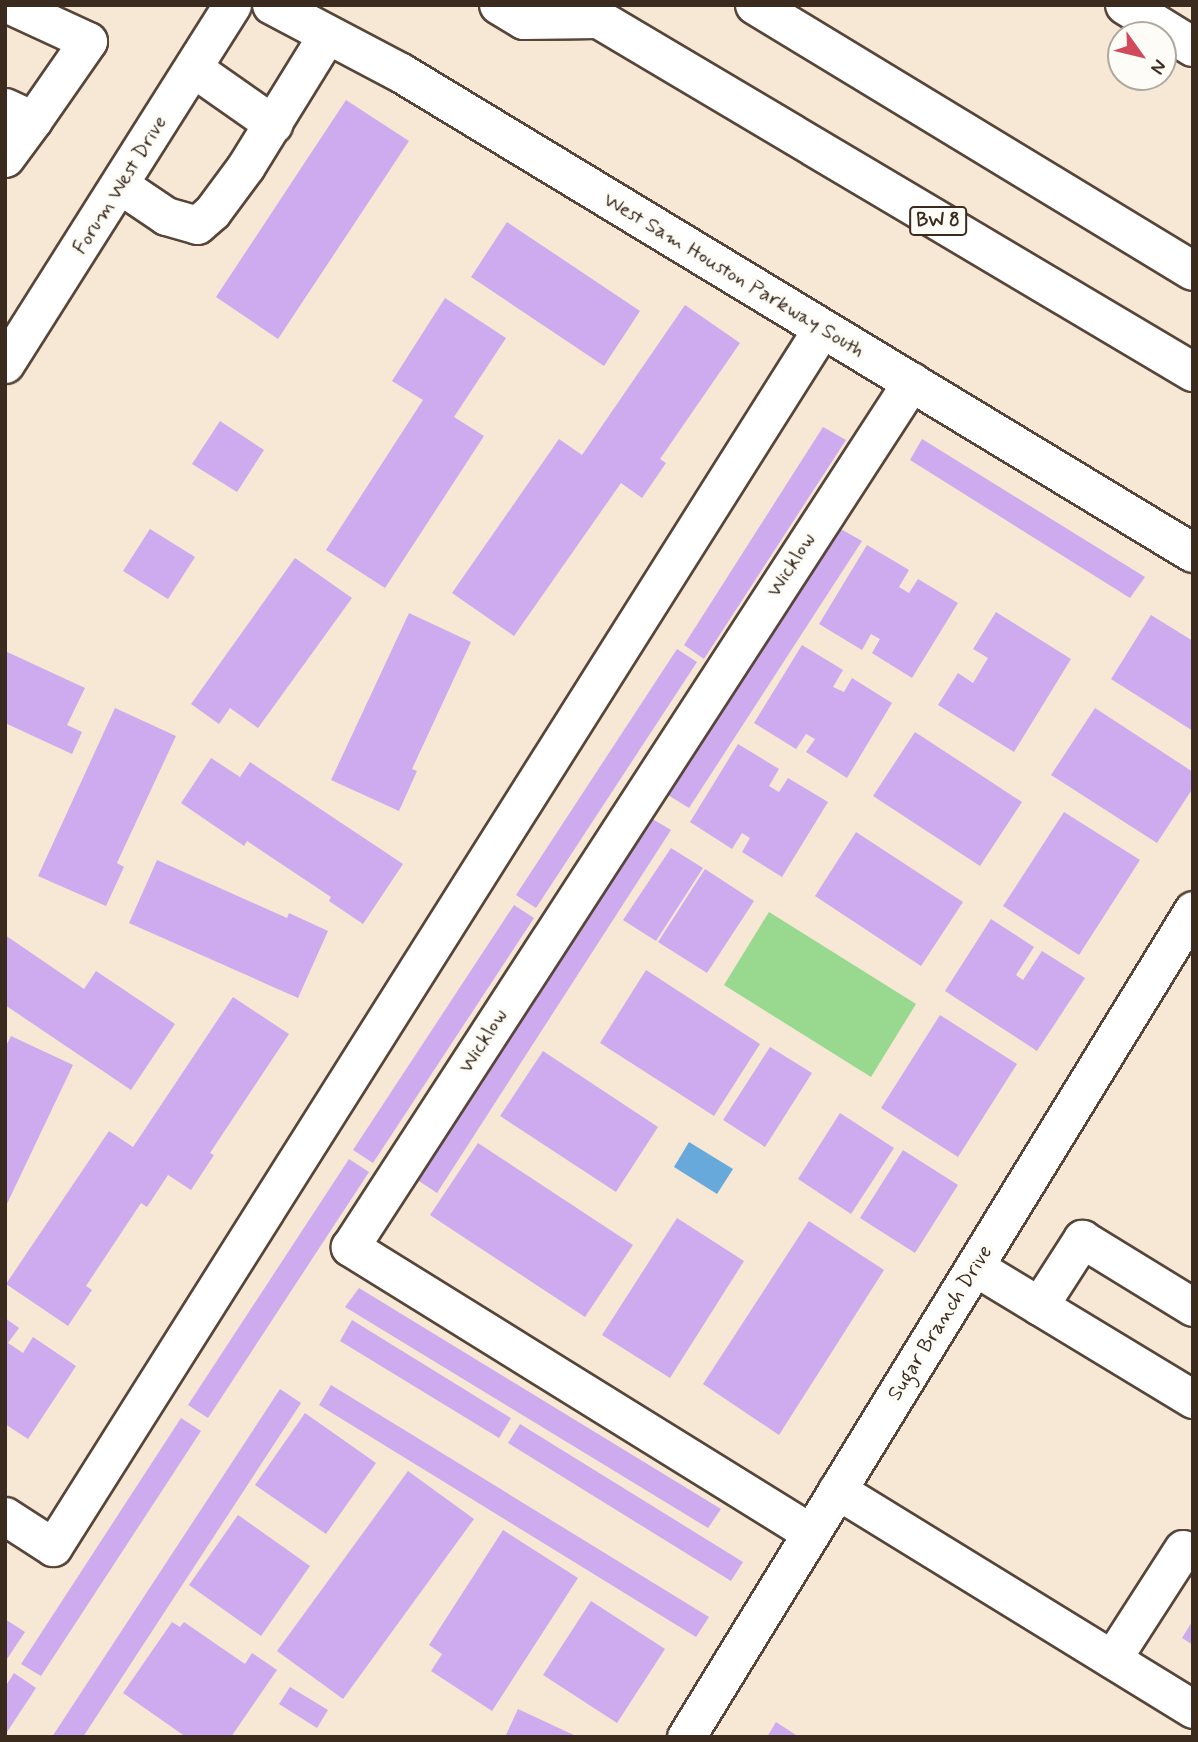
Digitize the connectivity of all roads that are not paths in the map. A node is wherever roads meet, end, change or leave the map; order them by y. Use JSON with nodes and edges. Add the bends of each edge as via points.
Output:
{"nodes":[{"id":1,"x":10,"y":5,"type":"edge"},
{"id":2,"x":232,"y":5,"type":"edge"},
{"id":3,"x":272,"y":5,"type":"edge"},
{"id":4,"x":499,"y":5,"type":"edge"},
{"id":5,"x":755,"y":5,"type":"edge"},
{"id":6,"x":800,"y":5,"type":"edge"},
{"id":7,"x":1125,"y":5,"type":"edge"},
{"id":8,"x":587,"y":12,"type":"edge"},
{"id":9,"x":327,"y":35,"type":"junction"},
{"id":10,"x":1193,"y":47,"type":"edge"},
{"id":11,"x":848,"y":63,"type":"junction"},
{"id":12,"x":193,"y":68,"type":"junction"},
{"id":13,"x":19,"y":113,"type":"edge"},
{"id":14,"x":273,"y":124,"type":"junction"},
{"id":15,"x":5,"y":158,"type":"edge"},
{"id":16,"x":120,"y":185,"type":"junction"},
{"id":17,"x":1193,"y":271,"type":"edge"},
{"id":18,"x":822,"y":328,"type":"junction"},
{"id":19,"x":5,"y":364,"type":"edge"},
{"id":20,"x":1193,"y":372,"type":"edge"},
{"id":21,"x":912,"y":381,"type":"junction"},
{"id":22,"x":1193,"y":553,"type":"edge"},
{"id":23,"x":1193,"y":910,"type":"edge"},
{"id":24,"x":975,"y":1267,"type":"junction"},
{"id":25,"x":1039,"y":1306,"type":"junction"},
{"id":26,"x":1193,"y":1307,"type":"edge"},
{"id":27,"x":1193,"y":1399,"type":"edge"},
{"id":28,"x":837,"y":1490,"type":"junction"},
{"id":29,"x":5,"y":1516,"type":"edge"},
{"id":30,"x":811,"y":1533,"type":"junction"},
{"id":31,"x":1183,"y":1549,"type":"dead end"},
{"id":32,"x":1112,"y":1659,"type":"junction"},
{"id":33,"x":1193,"y":1709,"type":"edge"},
{"id":34,"x":686,"y":1737,"type":"edge"}],
"edges":[{"from":1,"to":13,"type":"street","via":[[88,41]]},
{"from":2,"to":12,"type":"street","name":"Forum West Drive"},
{"from":3,"to":9,"type":"main road","name":"West Sam Houston Parkway South"},
{"from":4,"to":8,"type":"main road","via":[[524,20]]},
{"from":5,"to":11,"type":"main road"},
{"from":6,"to":11,"type":"main road"},
{"from":7,"to":10,"type":"main road"},
{"from":8,"to":20,"type":"main road","number":"BW 8"},
{"from":9,"to":14,"type":"street"},
{"from":9,"to":18,"type":"main road","name":"West Sam Houston Parkway South","via":[[401,73]]},
{"from":11,"to":17,"type":"main road"},
{"from":12,"to":14,"type":"street"},
{"from":12,"to":16,"type":"street","name":"Forum West Drive"},
{"from":13,"to":15,"type":"street"},
{"from":14,"to":16,"type":"street","via":[[212,212],[197,225],[166,216]]},
{"from":16,"to":19,"type":"street","name":"Forum West Drive"},
{"from":18,"to":21,"type":"main road","name":"West Sam Houston Parkway South"},
{"from":18,"to":29,"type":"street","via":[[52,1547]]},
{"from":21,"to":22,"type":"main road","name":"West Sam Houston Parkway South"},
{"from":21,"to":30,"type":"street","name":"Wicklow","via":[[350,1247]]},
{"from":23,"to":24,"type":"street","name":"Sugar Branch Drive"},
{"from":24,"to":25,"type":"street"},
{"from":24,"to":28,"type":"street","name":"Sugar Branch Drive"},
{"from":25,"to":26,"type":"street","via":[[1082,1239]]},
{"from":25,"to":27,"type":"street"},
{"from":28,"to":30,"type":"street","name":"Sugar Branch Drive"},
{"from":28,"to":32,"type":"street"},
{"from":30,"to":34,"type":"street","name":"Sugar Branch Drive"},
{"from":31,"to":32,"type":"street"},
{"from":32,"to":33,"type":"street"}]}
